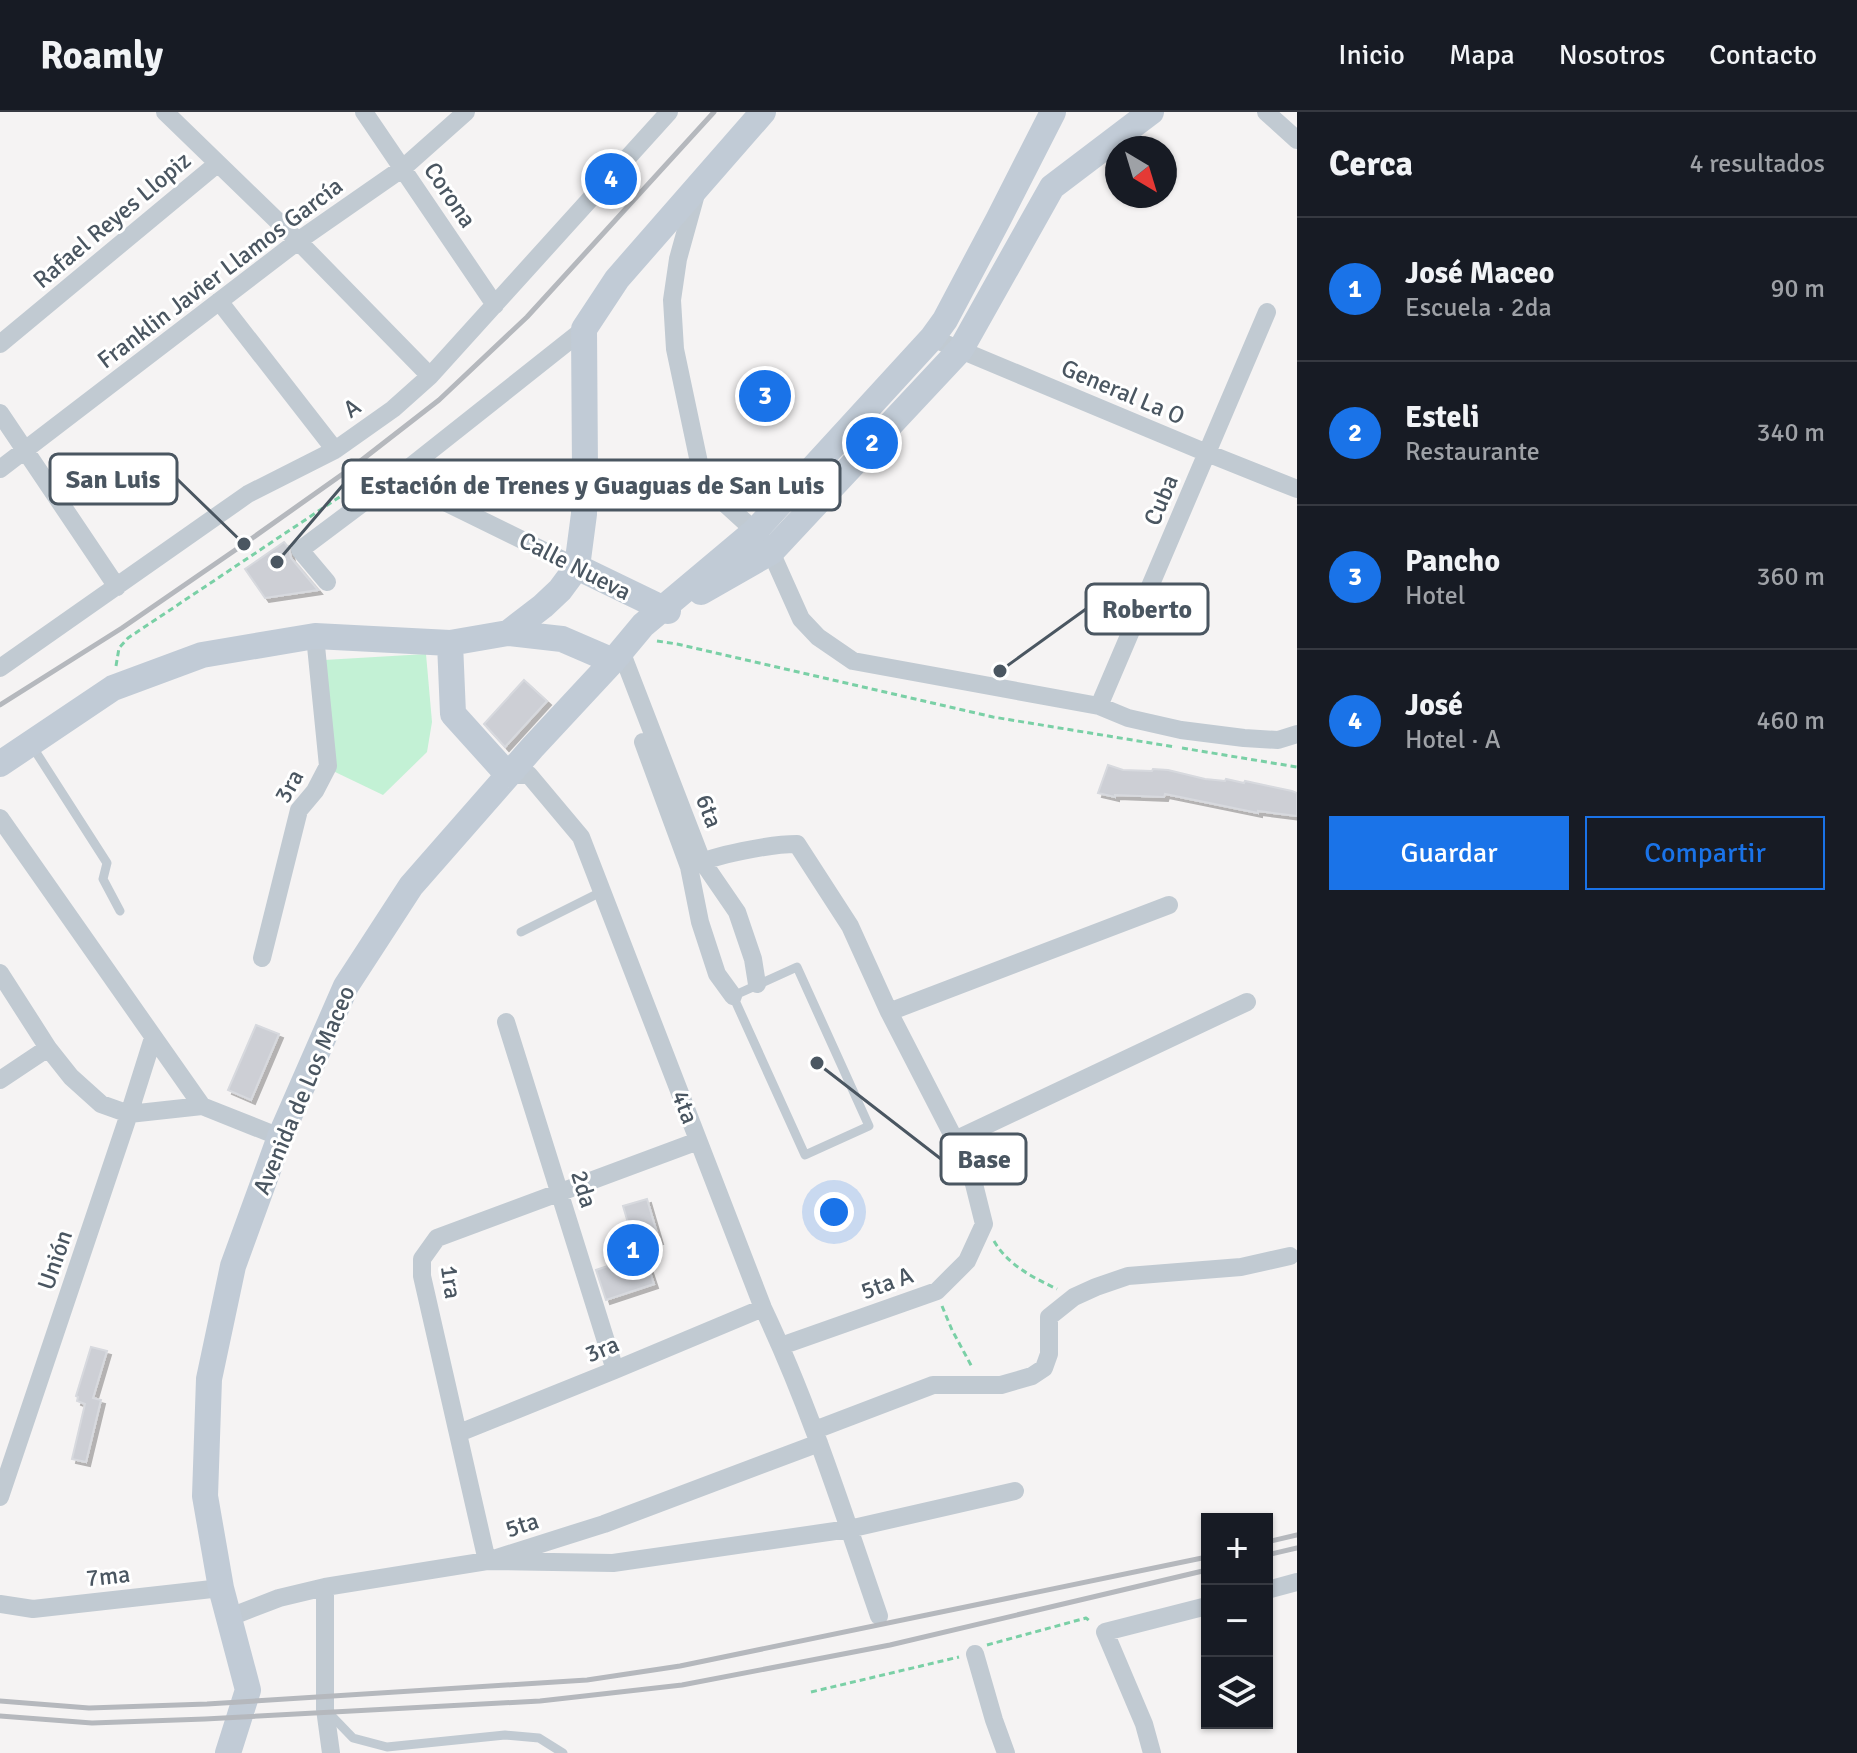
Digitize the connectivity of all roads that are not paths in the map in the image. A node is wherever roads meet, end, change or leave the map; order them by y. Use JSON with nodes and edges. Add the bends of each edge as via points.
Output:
{"nodes":[{"id":1,"x":165,"y":112,"type":"edge"},
{"id":2,"x":364,"y":112,"type":"edge"},
{"id":3,"x":466,"y":112,"type":"edge"},
{"id":4,"x":669,"y":112,"type":"edge"},
{"id":5,"x":763,"y":112,"type":"edge"},
{"id":6,"x":1053,"y":112,"type":"edge"},
{"id":7,"x":1151,"y":112,"type":"edge"},
{"id":8,"x":1266,"y":112,"type":"edge"},
{"id":9,"x":1297,"y":140,"type":"edge"},
{"id":10,"x":217,"y":164,"type":"junction"},
{"id":11,"x":403,"y":168,"type":"junction"},
{"id":12,"x":699,"y":184,"type":"junction"},
{"id":13,"x":1052,"y":187,"type":"junction"},
{"id":14,"x":998,"y":220,"type":"junction"},
{"id":15,"x":298,"y":241,"type":"junction"},
{"id":16,"x":219,"y":301,"type":"junction"},
{"id":17,"x":495,"y":305,"type":"junction"},
{"id":18,"x":1267,"y":312,"type":"dead end"},
{"id":19,"x":584,"y":329,"type":"junction"},
{"id":20,"x":932,"y":338,"type":"junction"},
{"id":21,"x":0,"y":344,"type":"edge"},
{"id":22,"x":961,"y":349,"type":"junction"},
{"id":23,"x":430,"y":376,"type":"junction"},
{"id":24,"x":0,"y":413,"type":"edge"},
{"id":25,"x":25,"y":450,"type":"junction"},
{"id":26,"x":335,"y":450,"type":"junction"},
{"id":27,"x":1207,"y":453,"type":"junction"},
{"id":28,"x":0,"y":469,"type":"edge"},
{"id":29,"x":396,"y":478,"type":"junction"},
{"id":30,"x":1297,"y":489,"type":"edge"},
{"id":31,"x":584,"y":514,"type":"junction"},
{"id":32,"x":755,"y":531,"type":"junction"},
{"id":33,"x":771,"y":552,"type":"junction"},
{"id":34,"x":577,"y":567,"type":"junction"},
{"id":35,"x":327,"y":582,"type":"dead end"},
{"id":36,"x":117,"y":587,"type":"junction"},
{"id":37,"x":631,"y":594,"type":"junction"},
{"id":38,"x":664,"y":610,"type":"junction"},
{"id":39,"x":508,"y":633,"type":"junction"},
{"id":40,"x":315,"y":636,"type":"junction"},
{"id":41,"x":450,"y":643,"type":"junction"},
{"id":42,"x":622,"y":650,"type":"junction"},
{"id":43,"x":0,"y":668,"type":"edge"},
{"id":44,"x":1099,"y":706,"type":"junction"},
{"id":45,"x":1297,"y":734,"type":"edge"},
{"id":46,"x":30,"y":744,"type":"junction"},
{"id":47,"x":0,"y":764,"type":"edge"},
{"id":48,"x":508,"y":775,"type":"junction"},
{"id":49,"x":0,"y":818,"type":"edge"},
{"id":50,"x":696,"y":864,"type":"junction"},
{"id":51,"x":603,"y":891,"type":"junction"},
{"id":52,"x":1169,"y":905,"type":"dead end"},
{"id":53,"x":120,"y":911,"type":"dead end"},
{"id":54,"x":521,"y":932,"type":"dead end"},
{"id":55,"x":262,"y":958,"type":"dead end"},
{"id":56,"x":0,"y":973,"type":"edge"},
{"id":57,"x":757,"y":984,"type":"junction"},
{"id":58,"x":733,"y":996,"type":"junction"},
{"id":59,"x":1247,"y":1002,"type":"dead end"},
{"id":60,"x":889,"y":1012,"type":"junction"},
{"id":61,"x":506,"y":1022,"type":"dead end"},
{"id":62,"x":153,"y":1038,"type":"junction"},
{"id":63,"x":48,"y":1048,"type":"junction"},
{"id":64,"x":0,"y":1080,"type":"edge"},
{"id":65,"x":202,"y":1106,"type":"junction"},
{"id":66,"x":129,"y":1114,"type":"junction"},
{"id":67,"x":280,"y":1137,"type":"junction"},
{"id":68,"x":955,"y":1140,"type":"junction"},
{"id":69,"x":698,"y":1141,"type":"junction"},
{"id":70,"x":560,"y":1193,"type":"junction"},
{"id":71,"x":1290,"y":1256,"type":"dead end"},
{"id":72,"x":763,"y":1308,"type":"junction"},
{"id":73,"x":781,"y":1346,"type":"junction"},
{"id":74,"x":615,"y":1370,"type":"junction"},
{"id":75,"x":459,"y":1433,"type":"junction"},
{"id":76,"x":817,"y":1437,"type":"junction"},
{"id":77,"x":1015,"y":1491,"type":"dead end"},
{"id":78,"x":0,"y":1497,"type":"edge"},
{"id":79,"x":849,"y":1529,"type":"junction"},
{"id":80,"x":487,"y":1561,"type":"junction"},
{"id":81,"x":1297,"y":1582,"type":"edge"},
{"id":82,"x":325,"y":1587,"type":"junction"},
{"id":83,"x":221,"y":1588,"type":"junction"},
{"id":84,"x":1273,"y":1588,"type":"edge"},
{"id":85,"x":0,"y":1604,"type":"edge"},
{"id":86,"x":1201,"y":1608,"type":"edge"},
{"id":87,"x":879,"y":1616,"type":"dead end"},
{"id":88,"x":230,"y":1617,"type":"junction"},
{"id":89,"x":975,"y":1654,"type":"dead end"},
{"id":90,"x":325,"y":1709,"type":"junction"},
{"id":91,"x":228,"y":1753,"type":"edge"},
{"id":92,"x":331,"y":1753,"type":"edge"},
{"id":93,"x":563,"y":1753,"type":"edge"},
{"id":94,"x":1006,"y":1753,"type":"edge"},
{"id":95,"x":1152,"y":1753,"type":"edge"}],
"edges":[{"from":1,"to":10,"type":"street"},
{"from":2,"to":11,"type":"street","name":"Corona"},
{"from":3,"to":11,"type":"street","name":"Franklin Javier Llamos García"},
{"from":4,"to":17,"type":"street","name":"A"},
{"from":5,"to":12,"type":"street"},
{"from":6,"to":14,"type":"street","name":"Avenida de Los Maceo"},
{"from":7,"to":13,"type":"street","name":"Avenida de Los Maceo"},
{"from":8,"to":9,"type":"street"},
{"from":10,"to":15,"type":"street"},
{"from":10,"to":21,"type":"street","name":"Rafael Reyes Llopiz"},
{"from":11,"to":15,"type":"street","name":"Franklin Javier Llamos García"},
{"from":11,"to":17,"type":"street","name":"Corona"},
{"from":12,"to":19,"type":"street","via":[[617,279]]},
{"from":12,"to":32,"type":"street","via":[[672,300],[675,349],[701,472],[711,491]]},
{"from":13,"to":14,"type":"street"},
{"from":13,"to":22,"type":"street","name":"Avenida de Los Maceo"},
{"from":14,"to":20,"type":"street","name":"Avenida de Los Maceo"},
{"from":15,"to":16,"type":"street","name":"Franklin Javier Llamos García"},
{"from":15,"to":23,"type":"street"},
{"from":16,"to":25,"type":"street","name":"Franklin Javier Llamos García"},
{"from":16,"to":26,"type":"street"},
{"from":17,"to":23,"type":"street","name":"A"},
{"from":18,"to":27,"type":"street","name":"Cuba"},
{"from":19,"to":29,"type":"street"},
{"from":19,"to":31,"type":"street"},
{"from":20,"to":22,"type":"street","name":"General La O"},
{"from":20,"to":32,"type":"street","name":"Avenida de Los Maceo"},
{"from":22,"to":27,"type":"street","name":"General La O"},
{"from":22,"to":33,"type":"street","name":"Avenida de Los Maceo"},
{"from":23,"to":26,"type":"street","name":"A"},
{"from":24,"to":25,"type":"street"},
{"from":25,"to":28,"type":"street","name":"Franklin Javier Llamos García"},
{"from":25,"to":36,"type":"street"},
{"from":26,"to":36,"type":"street","name":"A","via":[[248,494]]},
{"from":27,"to":30,"type":"street","name":"General La O"},
{"from":27,"to":44,"type":"street","name":"Cuba"},
{"from":29,"to":34,"type":"street","name":"Calle Nueva"},
{"from":29,"to":35,"type":"street","via":[[300,550]]},
{"from":31,"to":34,"type":"street"},
{"from":31,"to":37,"type":"street","via":[[596,553]]},
{"from":32,"to":33,"type":"street"},
{"from":32,"to":38,"type":"street","name":"Avenida de Los Maceo"},
{"from":33,"to":38,"type":"street","name":"Avenida de Los Maceo"},
{"from":33,"to":44,"type":"street","via":[[801,619],[853,661]]},
{"from":34,"to":37,"type":"street","name":"Calle Nueva"},
{"from":34,"to":39,"type":"street","via":[[560,590]]},
{"from":36,"to":43,"type":"street","name":"A"},
{"from":37,"to":38,"type":"street","name":"Calle Nueva"},
{"from":38,"to":42,"type":"street","name":"Avenida de Los Maceo"},
{"from":39,"to":41,"type":"street"},
{"from":39,"to":42,"type":"street"},
{"from":40,"to":41,"type":"street"},
{"from":40,"to":46,"type":"street","via":[[202,655],[113,688]]},
{"from":40,"to":55,"type":"street","name":"3ra","via":[[328,766],[299,810]]},
{"from":41,"to":48,"type":"street","name":"4ta","via":[[453,714]]},
{"from":42,"to":48,"type":"street","name":"Avenida de Los Maceo"},
{"from":42,"to":50,"type":"street","name":"6ta"},
{"from":44,"to":45,"type":"street","via":[[1181,730],[1278,740]]},
{"from":46,"to":47,"type":"street"},
{"from":46,"to":53,"type":"lane","via":[[107,863],[103,879]]},
{"from":48,"to":51,"type":"street","name":"4ta","via":[[529,775],[581,837]]},
{"from":48,"to":67,"type":"street","name":"Avenida de Los Maceo","via":[[411,886],[346,986]]},
{"from":49,"to":62,"type":"street"},
{"from":50,"to":57,"type":"street","name":"6ta","via":[[737,912]]},
{"from":50,"to":58,"type":"street","name":"6ta","via":[[700,922],[717,974]]},
{"from":50,"to":60,"type":"street","via":[[797,844],[850,926]]},
{"from":51,"to":54,"type":"lane"},
{"from":51,"to":69,"type":"street","name":"4ta"},
{"from":52,"to":60,"type":"street"},
{"from":56,"to":63,"type":"street"},
{"from":57,"to":58,"type":"lane"},
{"from":57,"to":58,"type":"lane","via":[[797,967],[869,1126],[805,1155]]},
{"from":59,"to":68,"type":"street"},
{"from":60,"to":68,"type":"street"},
{"from":61,"to":70,"type":"street","name":"2da"},
{"from":62,"to":65,"type":"street"},
{"from":62,"to":66,"type":"street","name":"Unión"},
{"from":63,"to":64,"type":"street"},
{"from":63,"to":66,"type":"street","via":[[101,1104]]},
{"from":65,"to":66,"type":"street"},
{"from":65,"to":67,"type":"street"},
{"from":66,"to":78,"type":"street","name":"Unión"},
{"from":67,"to":83,"type":"street","name":"Avenida de Los Maceo","via":[[233,1266],[209,1379],[205,1496]]},
{"from":68,"to":73,"type":"street","name":"5ta A","via":[[984,1224],[967,1261],[937,1291]]},
{"from":69,"to":70,"type":"street","name":"1ra"},
{"from":69,"to":72,"type":"street","name":"4ta"},
{"from":70,"to":74,"type":"street","name":"2da"},
{"from":70,"to":75,"type":"street","name":"1ra","via":[[437,1238],[422,1259]]},
{"from":71,"to":76,"type":"street","name":"5ta","via":[[1241,1267],[1128,1276],[1096,1287],[1049,1317],[1049,1354],[1044,1368],[1032,1376],[1001,1385],[933,1385]]},
{"from":72,"to":73,"type":"street","name":"4ta"},
{"from":72,"to":74,"type":"street","name":"3ra"},
{"from":73,"to":76,"type":"street","name":"4ta"},
{"from":74,"to":75,"type":"street","name":"3ra"},
{"from":75,"to":80,"type":"street","name":"1ra"},
{"from":76,"to":79,"type":"street","name":"4ta"},
{"from":76,"to":80,"type":"street","name":"5ta","via":[[604,1524]]},
{"from":77,"to":79,"type":"street"},
{"from":79,"to":80,"type":"street","via":[[613,1563]]},
{"from":79,"to":87,"type":"street","name":"4ta"},
{"from":80,"to":82,"type":"street","name":"5ta"},
{"from":81,"to":84,"type":"street"},
{"from":82,"to":88,"type":"street","name":"5ta"},
{"from":82,"to":90,"type":"street"},
{"from":83,"to":85,"type":"street","name":"7ma","via":[[33,1609]]},
{"from":83,"to":88,"type":"street","name":"Avenida de Los Maceo"},
{"from":86,"to":95,"type":"street","via":[[1105,1632]]},
{"from":88,"to":91,"type":"street","name":"Avenida de Los Maceo","via":[[248,1690]]},
{"from":89,"to":94,"type":"street"},
{"from":90,"to":92,"type":"street"},
{"from":90,"to":93,"type":"lane","via":[[353,1738],[387,1747],[505,1735],[539,1738]]}]}
